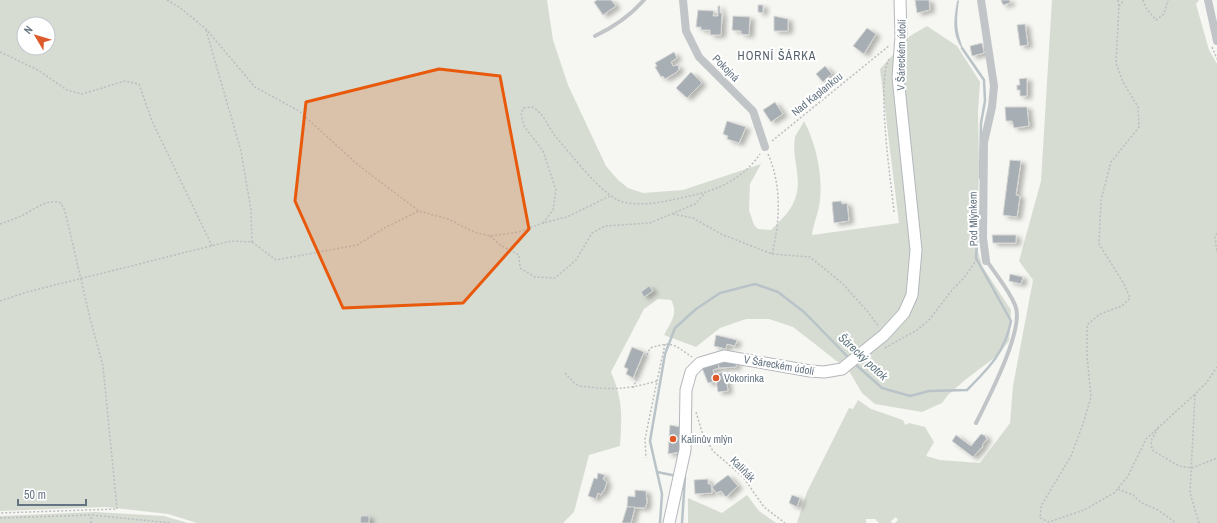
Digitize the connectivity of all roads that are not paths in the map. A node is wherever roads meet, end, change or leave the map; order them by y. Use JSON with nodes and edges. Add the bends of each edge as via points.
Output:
{"nodes":[{"id":1,"x":644,"y":0,"type":"edge"},
{"id":2,"x":683,"y":0,"type":"edge"},
{"id":3,"x":900,"y":0,"type":"edge"},
{"id":4,"x":981,"y":0,"type":"edge"},
{"id":5,"x":1208,"y":0,"type":"edge"},
{"id":6,"x":595,"y":36,"type":"dead end"},
{"id":7,"x":1217,"y":41,"type":"edge"},
{"id":8,"x":765,"y":147,"type":"road end"},
{"id":9,"x":982,"y":259,"type":"joint"},
{"id":10,"x":976,"y":423,"type":"dead end"},
{"id":11,"x":669,"y":523,"type":"edge"}],
"edges":[{"from":1,"to":6,"type":"lane","via":[[612,28]]},
{"from":2,"to":8,"type":"street","name":"Pokojná","via":[[686,31],[700,57],[753,111]]},
{"from":3,"to":11,"type":"street","name":"V Šáreckém údolí","via":[[898,78],[916,250],[912,295],[904,313],[884,335],[842,369],[810,371],[724,356],[700,363],[691,372],[686,390],[686,427],[680,476]]},
{"from":4,"to":9,"type":"street","name":"Pod Mlýnkem","via":[[994,86],[984,142]]},
{"from":5,"to":7,"type":"street"},
{"from":9,"to":10,"type":"lane","name":"Pod Mlýnkem","via":[[1016,306],[1015,333]]}]}
